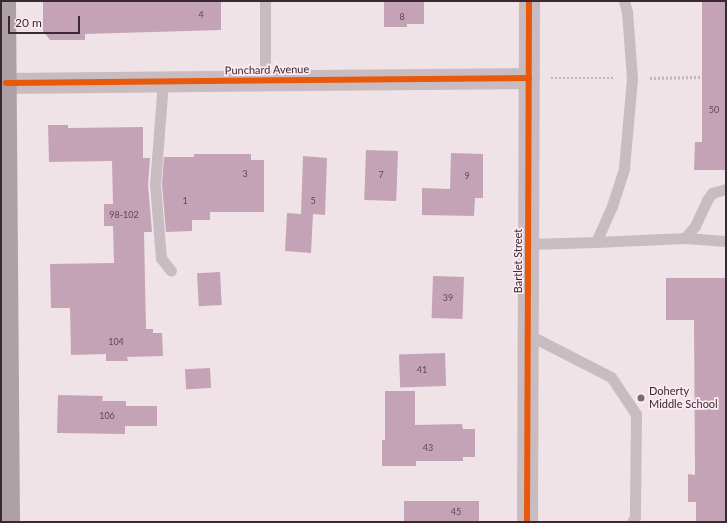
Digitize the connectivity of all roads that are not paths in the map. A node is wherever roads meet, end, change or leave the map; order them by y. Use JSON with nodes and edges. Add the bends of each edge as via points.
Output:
{"nodes":[{"id":1,"x":4,"y":1,"type":"edge"},
{"id":2,"x":265,"y":1,"type":"edge"},
{"id":3,"x":529,"y":1,"type":"edge"},
{"id":4,"x":624,"y":1,"type":"edge"},
{"id":5,"x":529,"y":78,"type":"junction"},
{"id":6,"x":265,"y":80,"type":"junction"},
{"id":7,"x":163,"y":81,"type":"junction"},
{"id":8,"x":4,"y":96,"type":"edge"},
{"id":9,"x":726,"y":189,"type":"edge"},
{"id":10,"x":685,"y":238,"type":"junction"},
{"id":11,"x":726,"y":240,"type":"edge"},
{"id":12,"x":596,"y":242,"type":"junction"},
{"id":13,"x":528,"y":244,"type":"junction"},
{"id":14,"x":171,"y":271,"type":"dead end"},
{"id":15,"x":527,"y":334,"type":"junction"},
{"id":16,"x":4,"y":403,"type":"edge"},
{"id":17,"x":9,"y":522,"type":"edge"},
{"id":18,"x":527,"y":522,"type":"edge"},
{"id":19,"x":632,"y":522,"type":"edge"}],
"edges":[{"from":1,"to":8,"type":"main road"},
{"from":2,"to":6,"type":"lane"},
{"from":3,"to":5,"type":"street","name":"Bartlet Street"},
{"from":4,"to":12,"type":"lane","via":[[632,78],[624,168],[612,206]]},
{"from":5,"to":6,"type":"street","name":"Punchard Avenue"},
{"from":5,"to":13,"type":"street","name":"Bartlet Street"},
{"from":6,"to":7,"type":"street","name":"Punchard Avenue"},
{"from":7,"to":8,"type":"street","name":"Punchard Avenue"},
{"from":7,"to":14,"type":"lane","via":[[155,184],[161,258]]},
{"from":8,"to":16,"type":"main road"},
{"from":9,"to":10,"type":"lane","via":[[712,193],[695,226]]},
{"from":10,"to":11,"type":"lane"},
{"from":10,"to":12,"type":"lane"},
{"from":12,"to":13,"type":"lane"},
{"from":13,"to":15,"type":"street","name":"Bartlet Street"},
{"from":15,"to":18,"type":"street","name":"Bartlet Street"},
{"from":15,"to":19,"type":"lane","via":[[611,377],[636,414]]},
{"from":16,"to":17,"type":"main road"}]}
